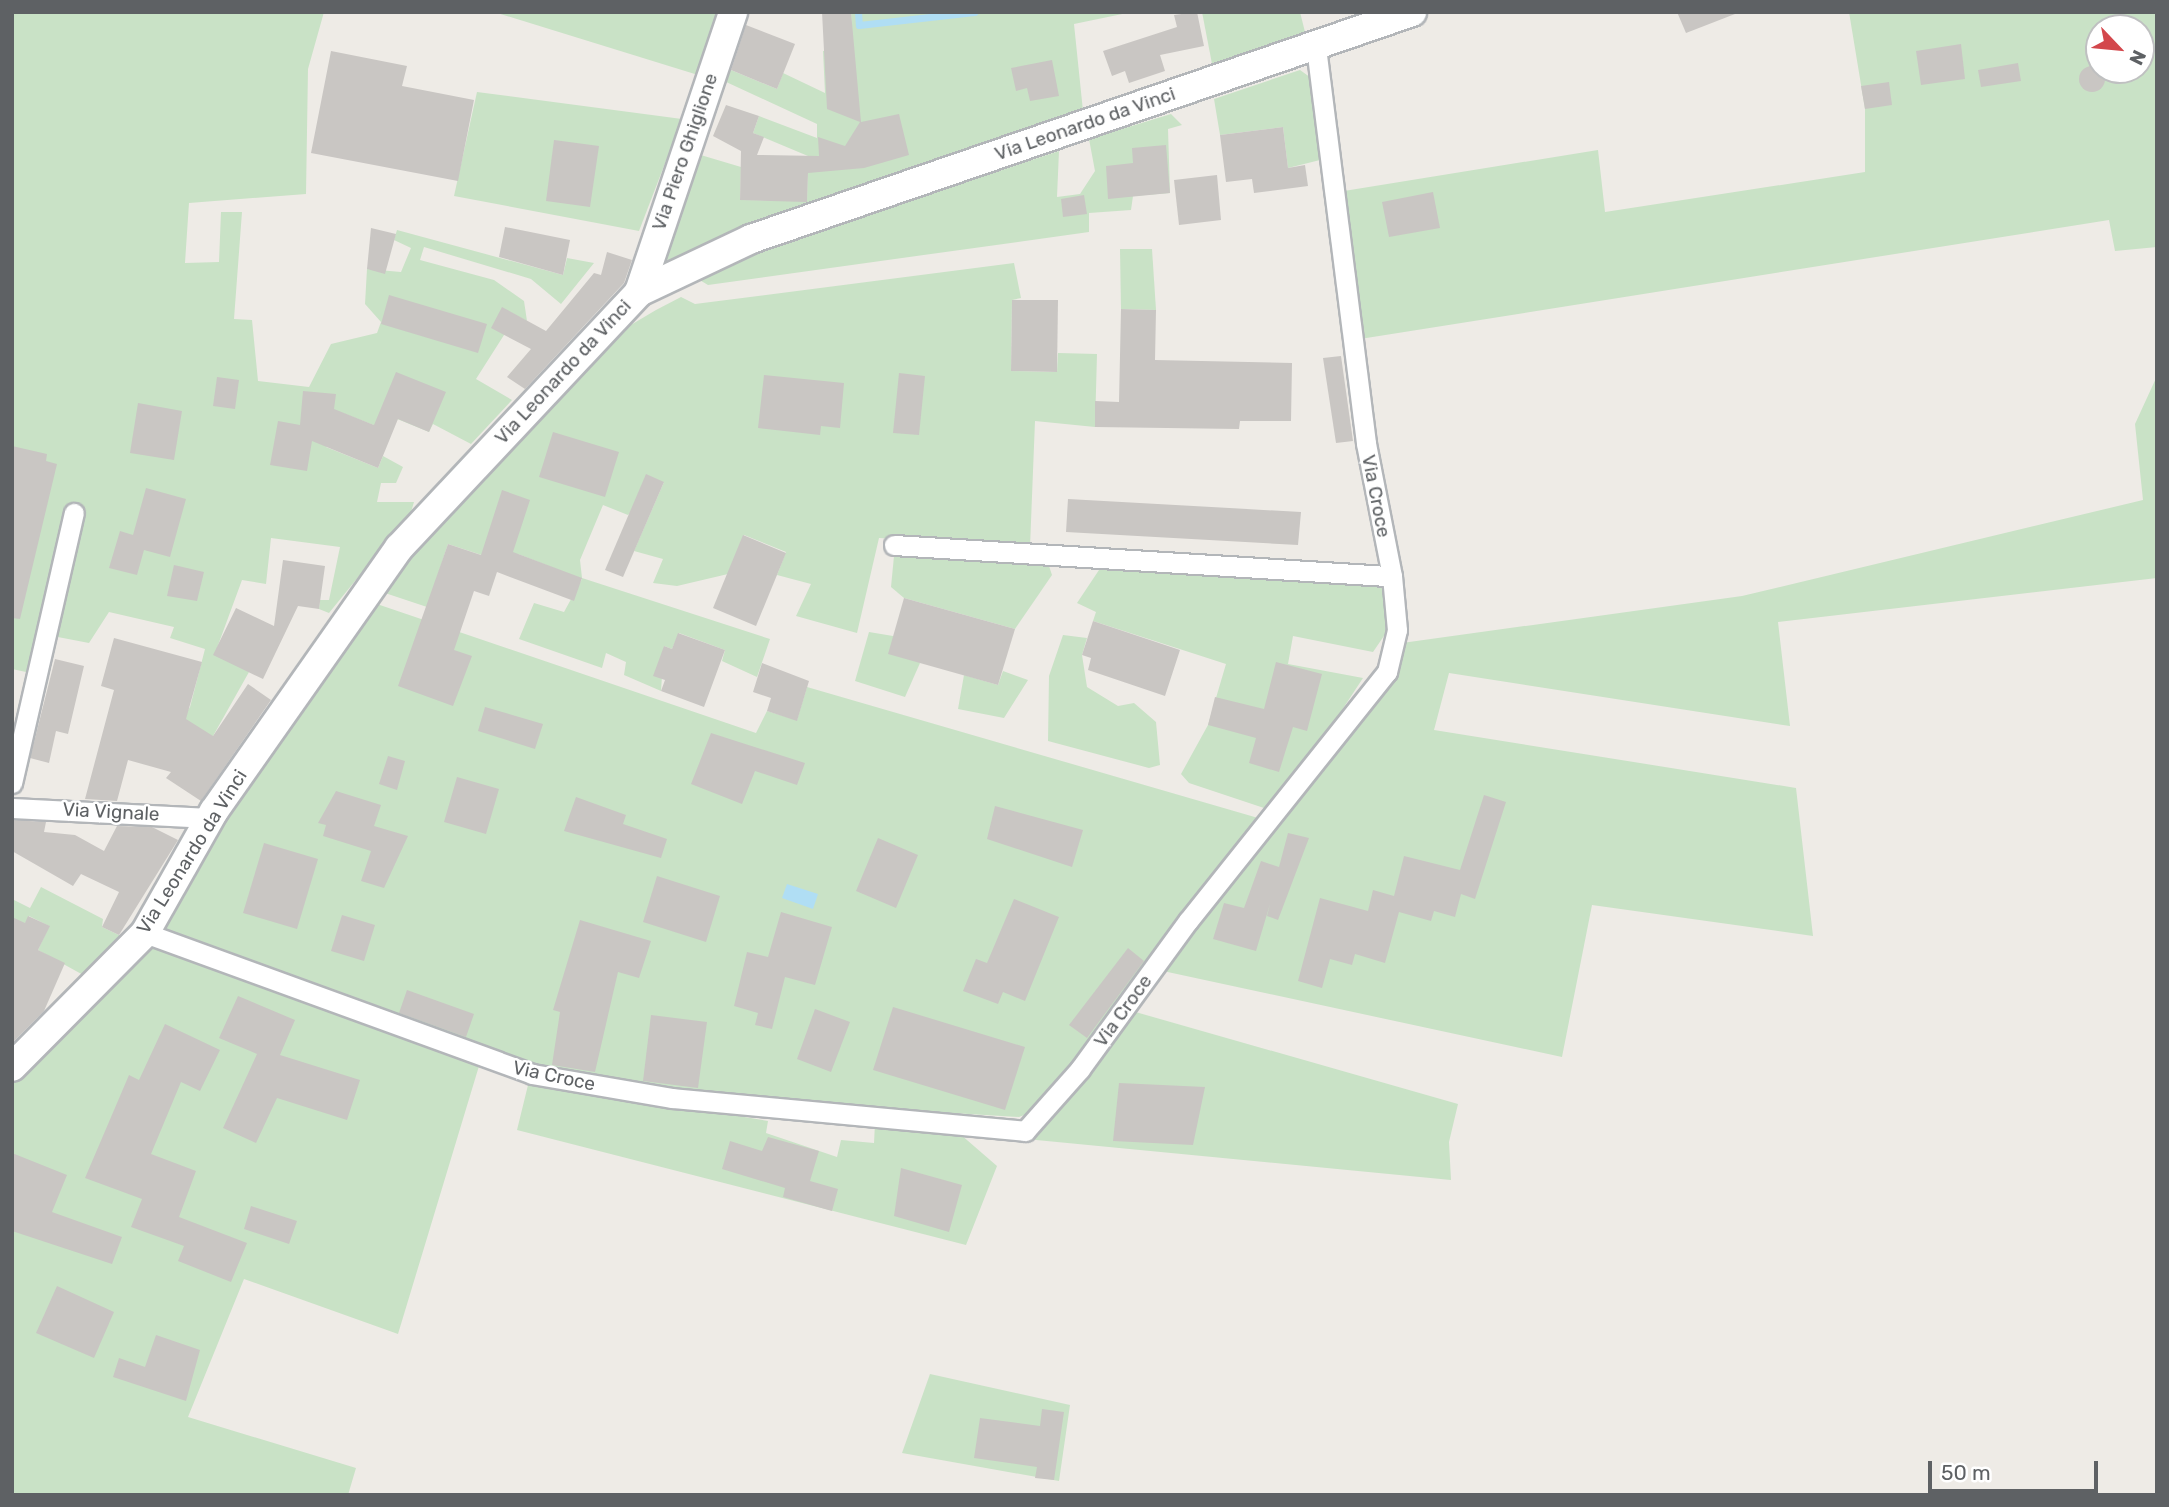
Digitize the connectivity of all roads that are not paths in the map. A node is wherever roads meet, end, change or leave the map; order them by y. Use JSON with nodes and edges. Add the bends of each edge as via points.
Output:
{"nodes":[{"id":1,"x":733,"y":12,"type":"edge"},
{"id":2,"x":1412,"y":12,"type":"edge"},
{"id":3,"x":1317,"y":45,"type":"junction"},
{"id":4,"x":639,"y":292,"type":"junction"},
{"id":5,"x":74,"y":513,"type":"dead end"},
{"id":6,"x":894,"y":545,"type":"dead end"},
{"id":7,"x":1392,"y":576,"type":"junction"},
{"id":8,"x":12,"y":783,"type":"edge"},
{"id":9,"x":12,"y":808,"type":"edge"},
{"id":10,"x":211,"y":818,"type":"junction"},
{"id":11,"x":145,"y":933,"type":"junction"},
{"id":12,"x":12,"y":1067,"type":"edge"}],
"edges":[{"from":1,"to":4,"type":"street","name":"Via Piero Ghiglione"},
{"from":2,"to":3,"type":"street","name":"Via Leonardo da Vinci"},
{"from":3,"to":4,"type":"street","name":"Via Leonardo da Vinci","via":[[751,239]]},
{"from":3,"to":7,"type":"street","name":"Via Croce","via":[[1366,443]]},
{"from":4,"to":10,"type":"street","name":"Via Leonardo da Vinci","via":[[399,548]]},
{"from":5,"to":8,"type":"street"},
{"from":6,"to":7,"type":"street"},
{"from":7,"to":11,"type":"street","name":"Via Croce","via":[[1397,630],[1387,672],[1188,921],[1073,1079],[1025,1131],[672,1098],[532,1074]]},
{"from":9,"to":10,"type":"street","name":"Via Vignale"},
{"from":10,"to":11,"type":"street","name":"Via Leonardo da Vinci"},
{"from":11,"to":12,"type":"street","name":"Via Leonardo da Vinci"}]}
